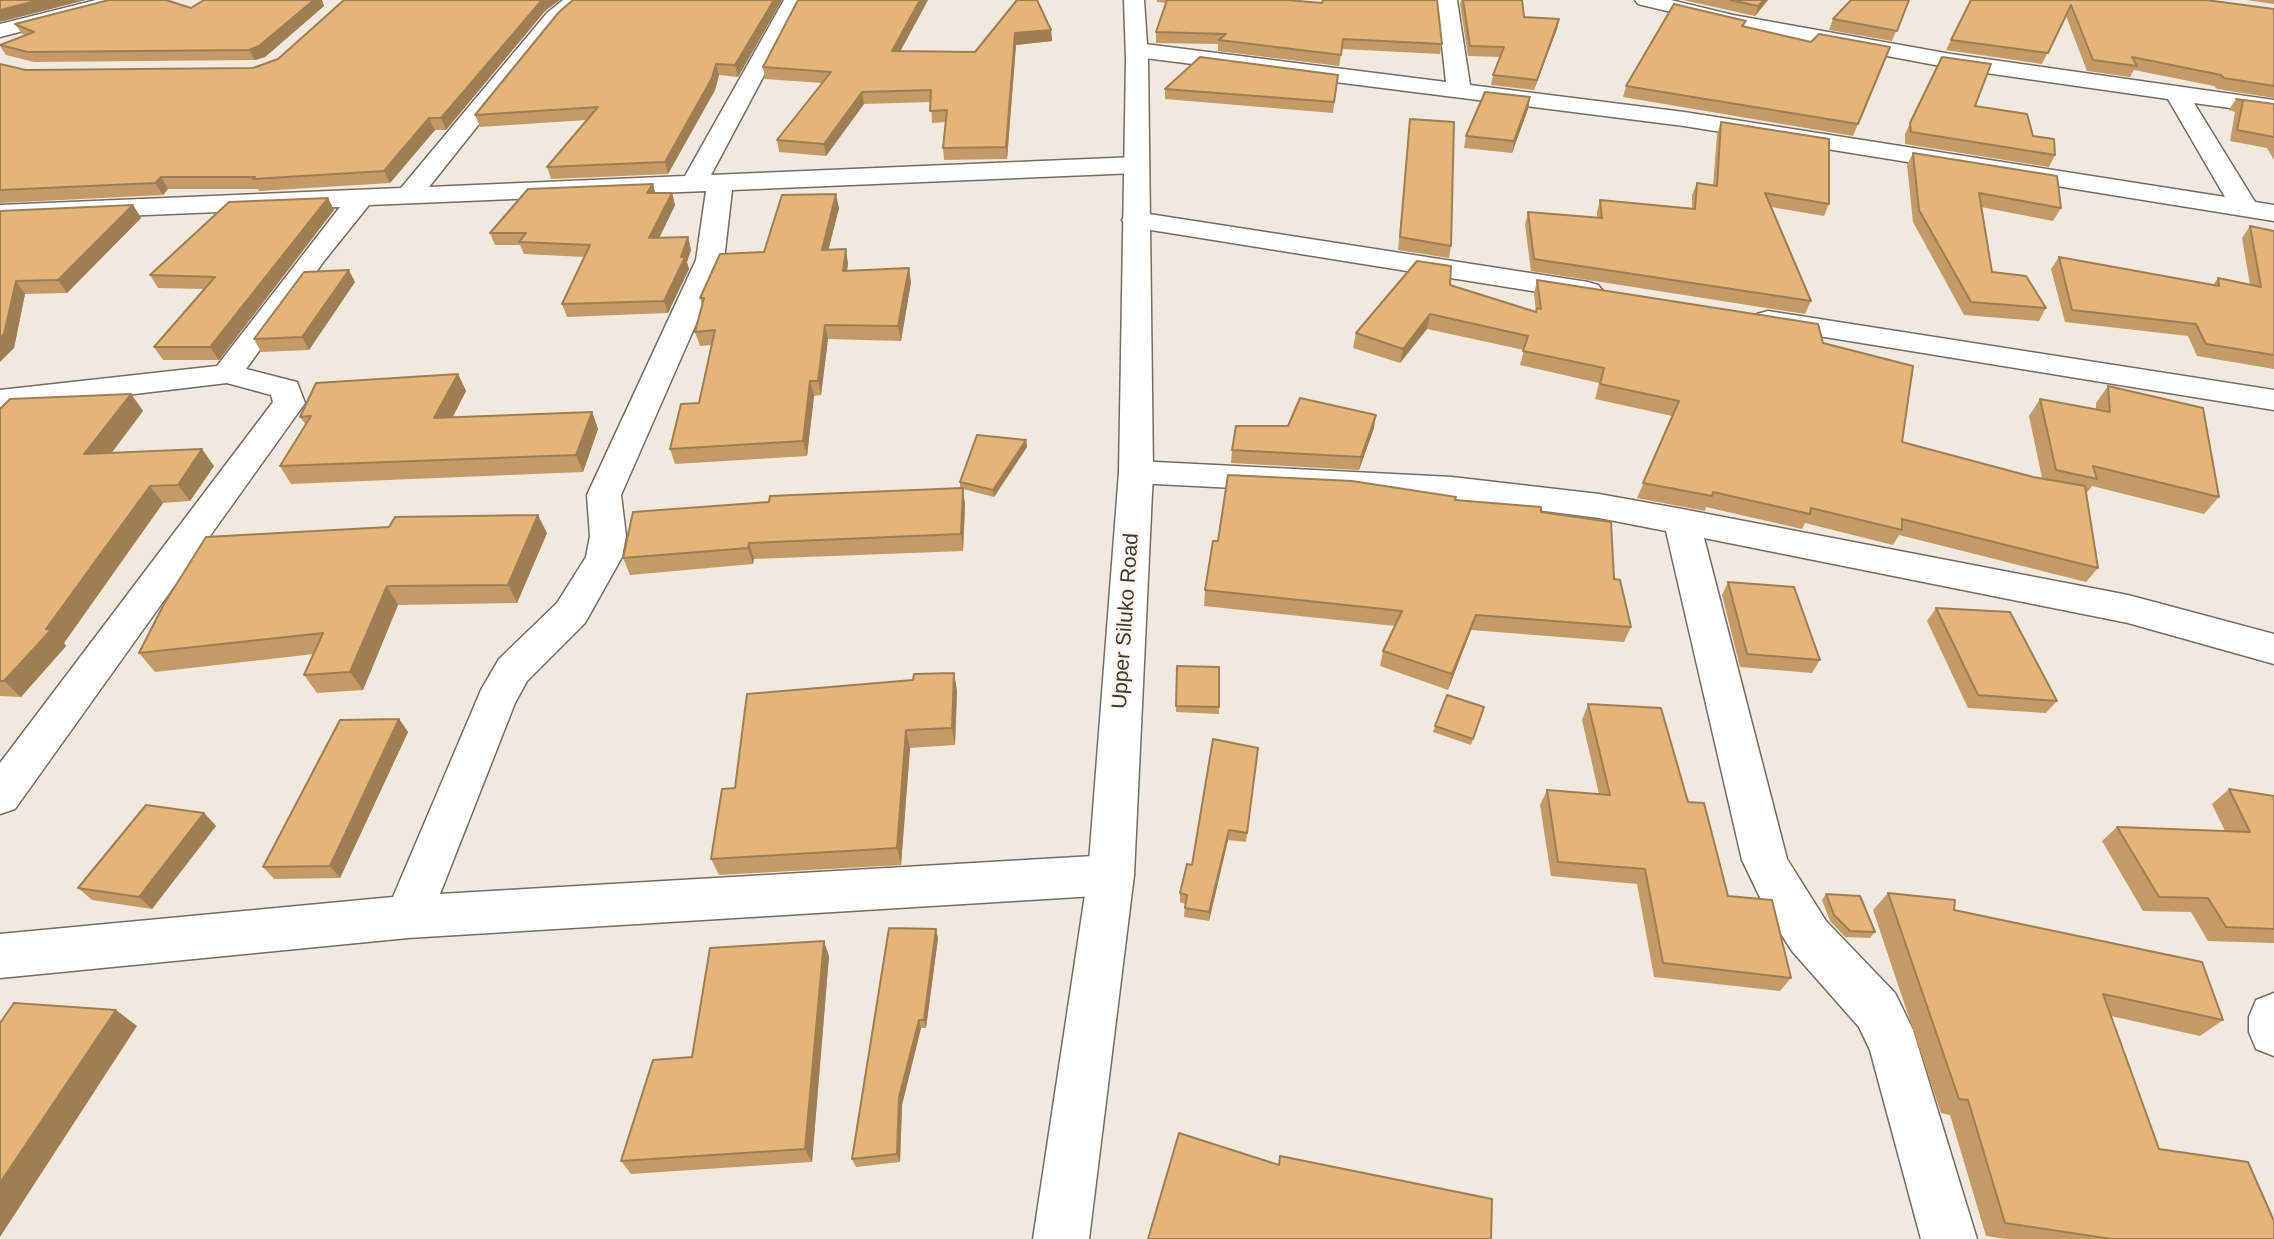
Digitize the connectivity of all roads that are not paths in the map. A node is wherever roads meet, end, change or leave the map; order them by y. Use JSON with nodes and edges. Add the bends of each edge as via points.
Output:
{"nodes":[{"id":1,"x":121,"y":0,"type":"edge"},
{"id":2,"x":576,"y":0,"type":"edge"},
{"id":3,"x":794,"y":0,"type":"edge"},
{"id":4,"x":1134,"y":0,"type":"edge"},
{"id":5,"x":1447,"y":0,"type":"edge"},
{"id":6,"x":1645,"y":0,"type":"edge"},
{"id":7,"x":0,"y":31,"type":"edge"},
{"id":8,"x":1137,"y":50,"type":"junction"},
{"id":9,"x":1459,"y":90,"type":"junction"},
{"id":10,"x":2176,"y":93,"type":"junction"},
{"id":11,"x":2274,"y":107,"type":"edge"},
{"id":12,"x":1136,"y":165,"type":"junction"},
{"id":13,"x":707,"y":183,"type":"junction"},
{"id":14,"x":409,"y":195,"type":"junction"},
{"id":15,"x":361,"y":198,"type":"junction"},
{"id":16,"x":2245,"y":208,"type":"junction"},
{"id":17,"x":0,"y":213,"type":"edge"},
{"id":18,"x":2274,"y":213,"type":"edge"},
{"id":19,"x":1136,"y":220,"type":"junction"},
{"id":20,"x":1616,"y":296,"type":"edge"},
{"id":21,"x":1740,"y":316,"type":"edge"},
{"id":22,"x":227,"y":374,"type":"junction"},
{"id":23,"x":0,"y":400,"type":"edge"},
{"id":24,"x":2274,"y":400,"type":"edge"},
{"id":25,"x":1136,"y":472,"type":"junction"},
{"id":26,"x":1682,"y":522,"type":"junction"},
{"id":27,"x":2274,"y":649,"type":"edge"},
{"id":28,"x":0,"y":796,"type":"edge"},
{"id":29,"x":1111,"y":875,"type":"junction"},
{"id":30,"x":408,"y":917,"type":"junction"},
{"id":31,"x":0,"y":956,"type":"edge"},
{"id":32,"x":2274,"y":1017,"type":"edge"},
{"id":33,"x":2274,"y":1032,"type":"edge"},
{"id":34,"x":1060,"y":1239,"type":"edge"},
{"id":35,"x":1950,"y":1239,"type":"edge"}],
"edges":[{"from":1,"to":7,"type":"street"},
{"from":2,"to":14,"type":"street","via":[[554,17]]},
{"from":3,"to":13,"type":"street"},
{"from":4,"to":8,"type":"street","name":"Upper Siluko Road"},
{"from":5,"to":9,"type":"street"},
{"from":6,"to":10,"type":"street","via":[[1951,61]]},
{"from":8,"to":9,"type":"street"},
{"from":8,"to":12,"type":"street","name":"Upper Siluko Road"},
{"from":9,"to":16,"type":"street","via":[[1684,119]]},
{"from":10,"to":11,"type":"street"},
{"from":10,"to":16,"type":"street"},
{"from":12,"to":13,"type":"street"},
{"from":12,"to":19,"type":"street","name":"Upper Siluko Road"},
{"from":13,"to":14,"type":"street"},
{"from":13,"to":30,"type":"street","via":[[710,260],[604,495],[608,536],[604,557],[571,614],[513,670],[495,701]]},
{"from":14,"to":15,"type":"street"},
{"from":15,"to":17,"type":"street"},
{"from":15,"to":22,"type":"street"},
{"from":16,"to":18,"type":"street"},
{"from":19,"to":20,"type":"street"},
{"from":19,"to":25,"type":"street","name":"Upper Siluko Road"},
{"from":21,"to":24,"type":"street"},
{"from":22,"to":23,"type":"street"},
{"from":22,"to":28,"type":"street","via":[[286,389],[289,403]]},
{"from":25,"to":26,"type":"street","via":[[1452,488],[1599,506]]},
{"from":25,"to":29,"type":"street","name":"Upper Siluko Road"},
{"from":26,"to":27,"type":"street","via":[[2128,609]]},
{"from":26,"to":35,"type":"street","via":[[1765,860],[1809,936],[1877,1010],[1895,1048]]},
{"from":29,"to":30,"type":"street"},
{"from":29,"to":34,"type":"street","name":"Upper Siluko Road"},
{"from":30,"to":31,"type":"street"},
{"from":32,"to":33,"type":"street"}]}
